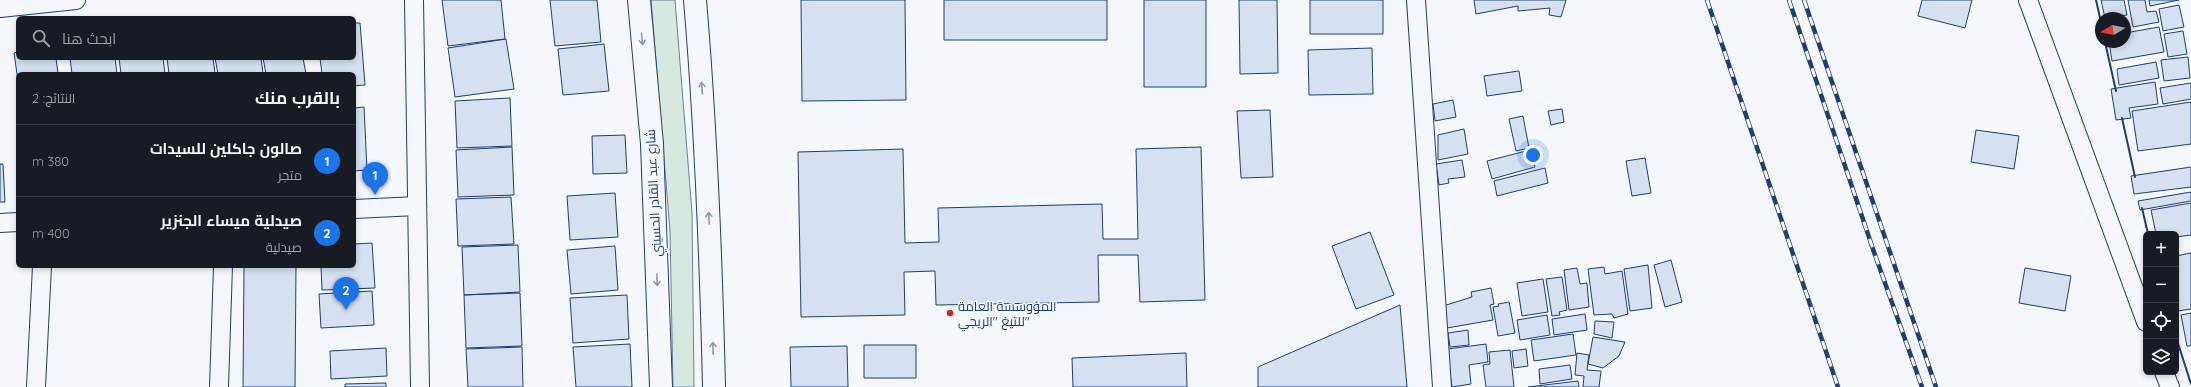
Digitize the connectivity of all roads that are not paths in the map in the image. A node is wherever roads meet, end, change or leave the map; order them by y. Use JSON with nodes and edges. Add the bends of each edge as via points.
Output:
{"nodes":[{"id":1,"x":76,"y":0,"type":"edge"},
{"id":2,"x":414,"y":0,"type":"edge"},
{"id":3,"x":639,"y":0,"type":"edge"},
{"id":4,"x":695,"y":0,"type":"edge"},
{"id":5,"x":1416,"y":0,"type":"edge"},
{"id":6,"x":2028,"y":0,"type":"edge"},
{"id":7,"x":0,"y":8,"type":"edge"},
{"id":8,"x":417,"y":206,"type":"junction"},
{"id":9,"x":356,"y":209,"type":"edge"},
{"id":10,"x":16,"y":222,"type":"edge"},
{"id":11,"x":0,"y":223,"type":"edge"},
{"id":12,"x":42,"y":268,"type":"edge"},
{"id":13,"x":223,"y":268,"type":"edge"},
{"id":14,"x":2143,"y":314,"type":"edge"},
{"id":15,"x":2165,"y":375,"type":"edge"},
{"id":16,"x":36,"y":387,"type":"edge"},
{"id":17,"x":219,"y":387,"type":"edge"},
{"id":18,"x":420,"y":387,"type":"edge"},
{"id":19,"x":661,"y":387,"type":"edge"},
{"id":20,"x":714,"y":387,"type":"edge"},
{"id":21,"x":1442,"y":387,"type":"edge"},
{"id":22,"x":2170,"y":387,"type":"edge"}],
"edges":[{"from":1,"to":7,"type":"street"},
{"from":2,"to":8,"type":"street"},
{"from":3,"to":19,"type":"main road","name":"شارع عبد القادر الحسيني","one_way":true,"via":[[652,144]]},
{"from":20,"to":4,"type":"main road","one_way":true,"via":[[702,86]]},
{"from":5,"to":21,"type":"street"},
{"from":6,"to":14,"type":"street"},
{"from":8,"to":9,"type":"street"},
{"from":8,"to":18,"type":"street"},
{"from":10,"to":11,"type":"street"},
{"from":12,"to":16,"type":"street"},
{"from":13,"to":17,"type":"street"},
{"from":15,"to":22,"type":"street"}]}
